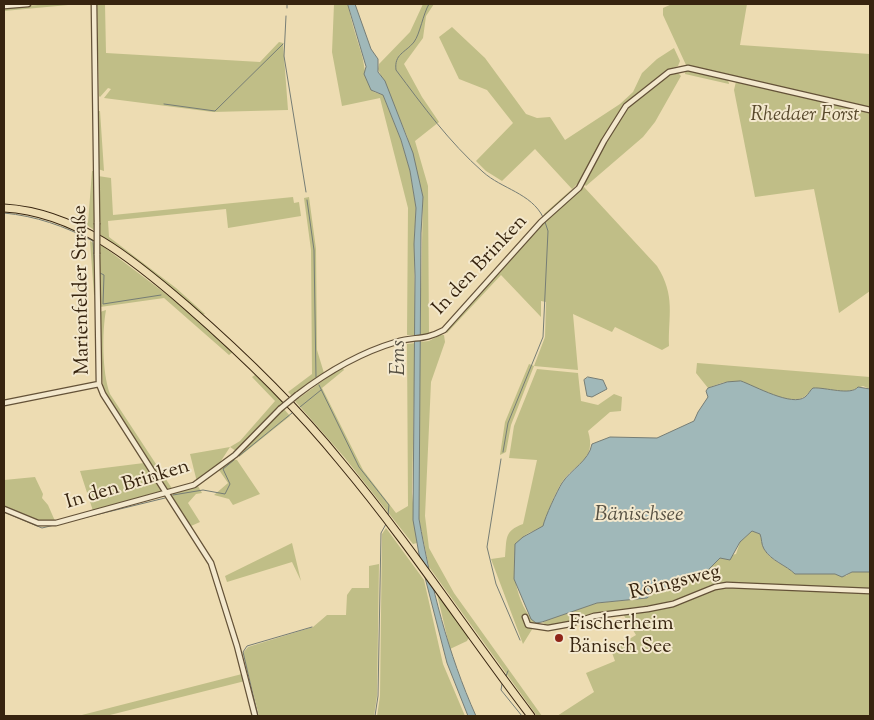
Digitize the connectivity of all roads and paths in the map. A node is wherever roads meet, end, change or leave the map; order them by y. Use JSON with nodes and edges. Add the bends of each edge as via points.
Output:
{"nodes":[{"id":1,"x":28,"y":4,"type":"edge"},
{"id":2,"x":94,"y":4,"type":"edge"},
{"id":3,"x":4,"y":6,"type":"edge"},
{"id":4,"x":870,"y":110,"type":"edge"},
{"id":5,"x":4,"y":208,"type":"edge"},
{"id":6,"x":99,"y":384,"type":"junction"},
{"id":7,"x":4,"y":403,"type":"edge"},
{"id":8,"x":167,"y":493,"type":"junction"},
{"id":9,"x":4,"y":509,"type":"edge"},
{"id":10,"x":870,"y":591,"type":"edge"},
{"id":11,"x":525,"y":617,"type":"dead end"},
{"id":12,"x":255,"y":716,"type":"edge"},
{"id":13,"x":531,"y":716,"type":"edge"}],
"edges":[{"from":1,"to":3,"type":"street"},
{"from":2,"to":6,"type":"street","name":"Marienfelder Straße","bridge":true},
{"from":4,"to":8,"type":"street","name":"In den Brinken","bridge":true,"via":[[688,68],[669,72],[626,106],[579,188],[541,222],[444,330],[360,355],[328,373],[280,409],[235,455],[200,481]]},
{"from":5,"to":13,"type":"main road","via":[[40,214],[77,227],[110,246],[158,282],[248,361],[341,460]]},
{"from":6,"to":7,"type":"street"},
{"from":6,"to":8,"type":"street","name":"Marienfelder Straße"},
{"from":8,"to":9,"type":"street","name":"In den Brinken","via":[[47,524]]},
{"from":8,"to":12,"type":"street","name":"Marienfelder Straße","via":[[211,563]]},
{"from":10,"to":11,"type":"street","name":"Röingsweg","via":[[727,585],[673,604],[594,616],[563,626],[528,625]]}]}
